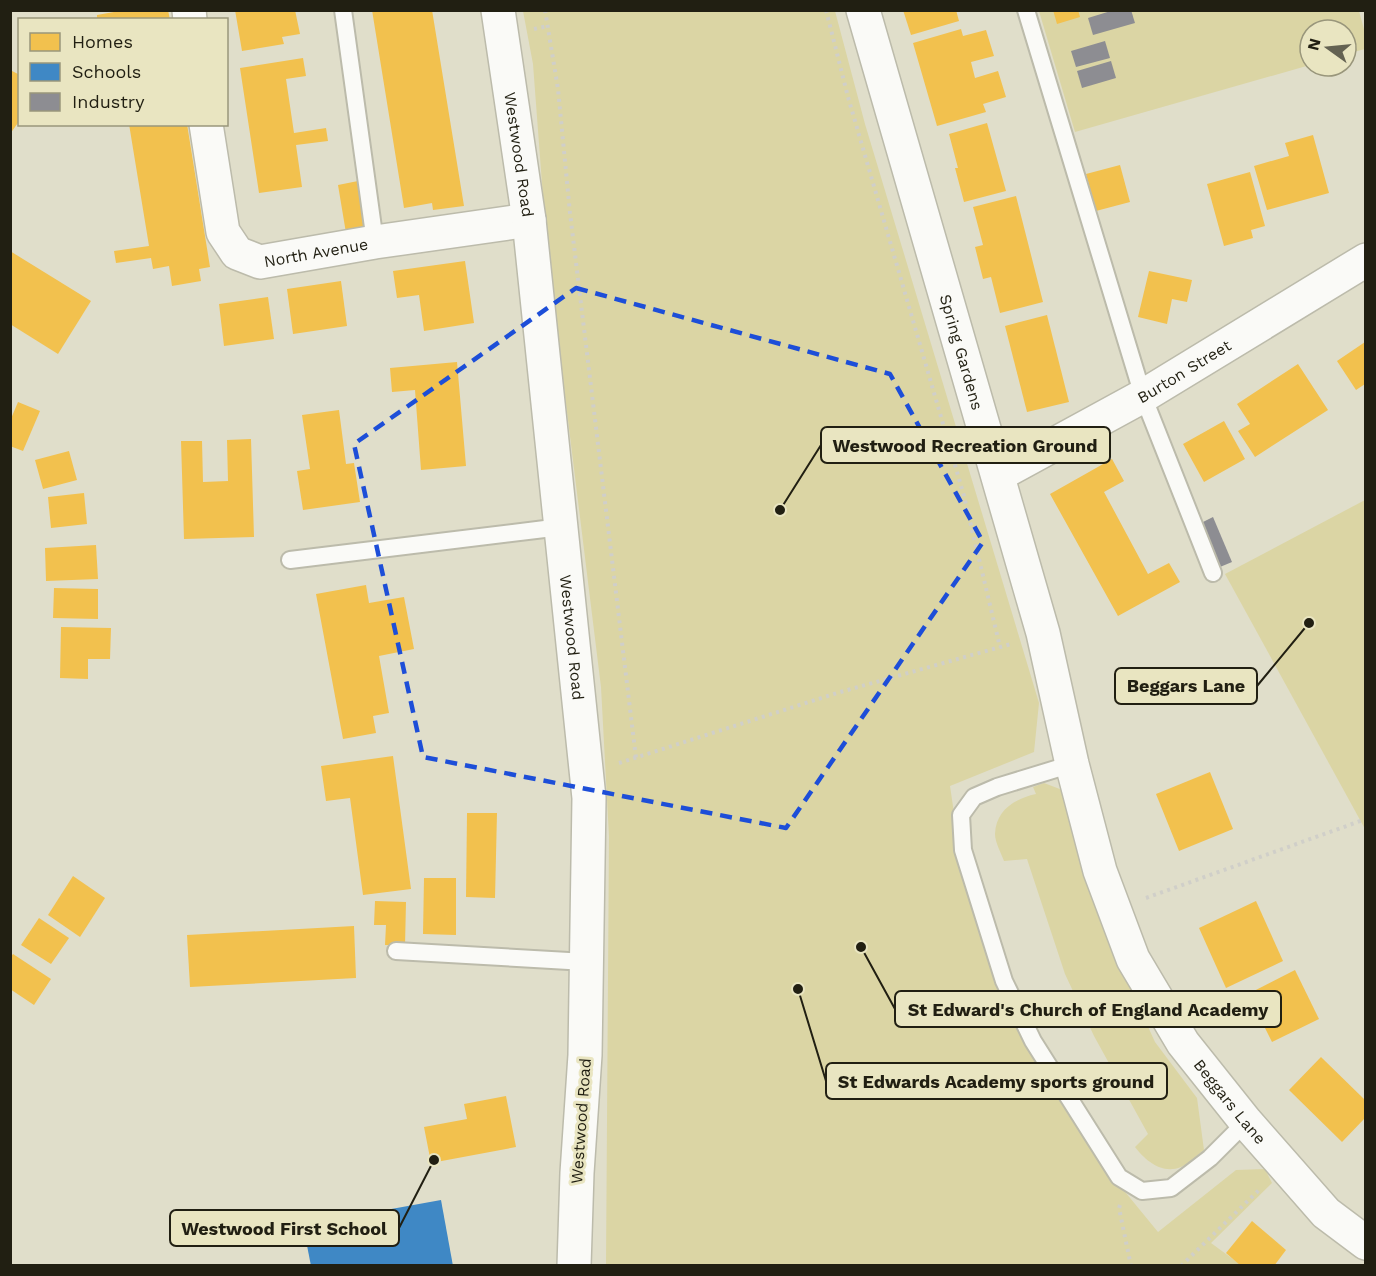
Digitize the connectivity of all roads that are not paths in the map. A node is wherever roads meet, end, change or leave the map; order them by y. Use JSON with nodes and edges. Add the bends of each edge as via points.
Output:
{"nodes":[{"id":1,"x":343,"y":10,"type":"edge"},
{"id":2,"x":498,"y":10,"type":"edge"},
{"id":3,"x":863,"y":10,"type":"edge"},
{"id":4,"x":1026,"y":10,"type":"edge"},
{"id":5,"x":206,"y":126,"type":"edge"},
{"id":6,"x":529,"y":220,"type":"junction"},
{"id":7,"x":375,"y":242,"type":"junction"},
{"id":8,"x":1365,"y":260,"type":"edge"},
{"id":9,"x":1143,"y":396,"type":"junction"},
{"id":10,"x":998,"y":475,"type":"junction"},
{"id":11,"x":561,"y":528,"type":"junction"},
{"id":12,"x":291,"y":560,"type":"dead end"},
{"id":13,"x":1213,"y":573,"type":"dead end"},
{"id":14,"x":1072,"y":764,"type":"junction"},
{"id":15,"x":396,"y":951,"type":"dead end"},
{"id":16,"x":586,"y":962,"type":"junction"},
{"id":17,"x":1246,"y":1122,"type":"junction"},
{"id":18,"x":1365,"y":1243,"type":"edge"},
{"id":19,"x":574,"y":1266,"type":"edge"}],
"edges":[{"from":1,"to":7,"type":"lane"},
{"from":2,"to":6,"type":"street","name":"Westwood Road"},
{"from":3,"to":10,"type":"street","name":"Spring Gardens"},
{"from":4,"to":9,"type":"lane"},
{"from":5,"to":7,"type":"street","name":"North Avenue","via":[[223,232],[237,253],[260,262]]},
{"from":6,"to":7,"type":"street","name":"North Avenue"},
{"from":6,"to":11,"type":"street","name":"Westwood Road"},
{"from":8,"to":9,"type":"street","name":"Burton Street"},
{"from":9,"to":10,"type":"street","name":"Burton Street"},
{"from":9,"to":13,"type":"lane"},
{"from":10,"to":14,"type":"street","name":"Spring Gardens","via":[[1043,633]]},
{"from":11,"to":12,"type":"lane"},
{"from":11,"to":16,"type":"street","name":"Westwood Road","via":[[589,798]]},
{"from":14,"to":17,"type":"street","name":"Beggars Lane","via":[[1100,871],[1133,959],[1178,1033]]},
{"from":14,"to":17,"type":"lane","via":[[974,797],[961,815],[963,850],[1004,981],[1033,1041],[1119,1177],[1142,1191],[1171,1188],[1210,1158]]},
{"from":15,"to":16,"type":"lane"},
{"from":16,"to":19,"type":"street","name":"Westwood Road"},
{"from":17,"to":18,"type":"street","name":"Beggars Lane","via":[[1326,1213]]}]}
